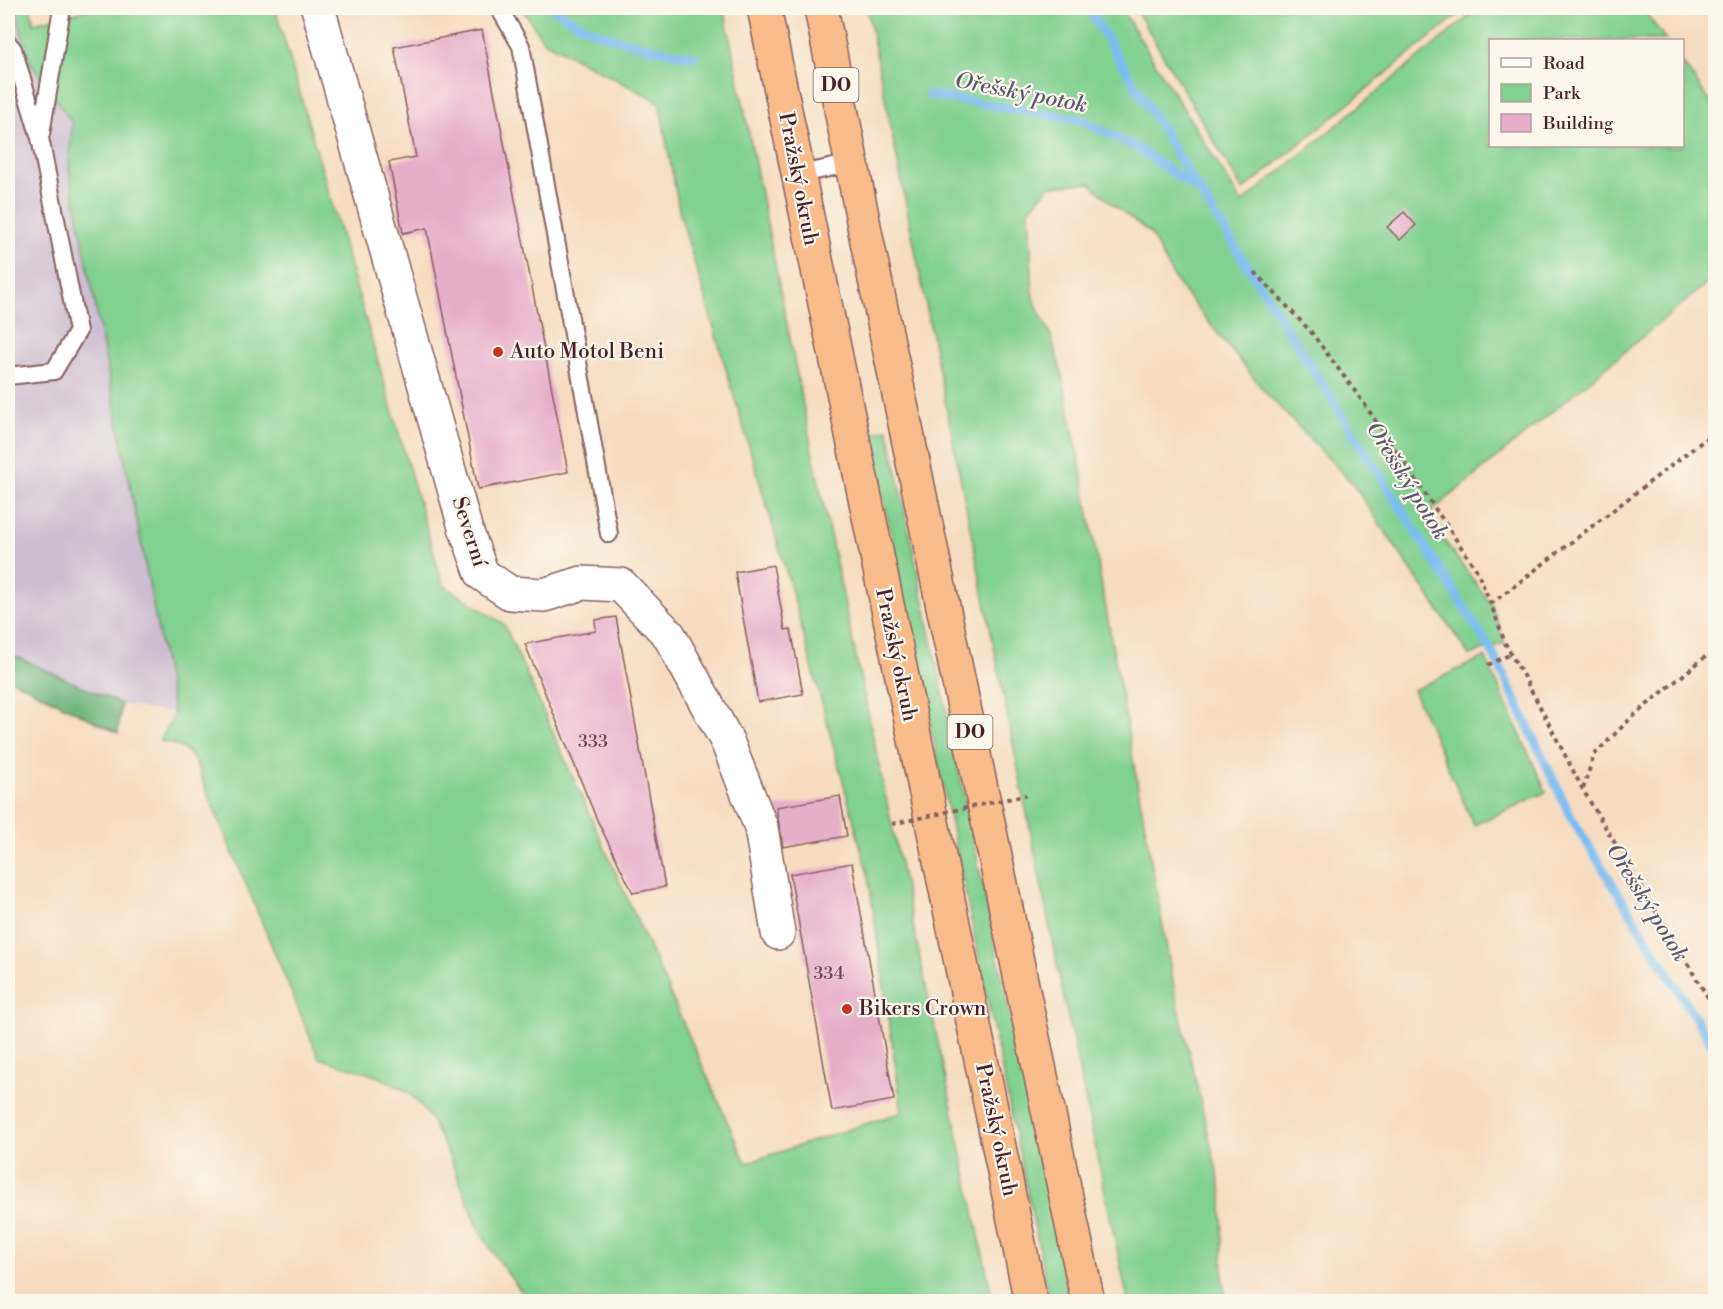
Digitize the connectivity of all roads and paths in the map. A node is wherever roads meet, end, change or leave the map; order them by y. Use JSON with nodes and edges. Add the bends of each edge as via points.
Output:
{"nodes":[{"id":1,"x":62,"y":8,"type":"edge"},
{"id":2,"x":318,"y":8,"type":"edge"},
{"id":3,"x":499,"y":8,"type":"edge"},
{"id":4,"x":764,"y":8,"type":"edge"},
{"id":5,"x":820,"y":8,"type":"edge"},
{"id":6,"x":8,"y":44,"type":"edge"},
{"id":7,"x":40,"y":138,"type":"junction"},
{"id":8,"x":852,"y":163,"type":"junction"},
{"id":9,"x":797,"y":175,"type":"junction"},
{"id":10,"x":1255,"y":272,"type":"dead end"},
{"id":11,"x":8,"y":376,"type":"edge"},
{"id":12,"x":1716,"y":431,"type":"edge"},
{"id":13,"x":609,"y":534,"type":"dead end"},
{"id":14,"x":1491,"y":604,"type":"junction"},
{"id":15,"x":1716,"y":648,"type":"edge"},
{"id":16,"x":1510,"y":654,"type":"junction"},
{"id":17,"x":1488,"y":665,"type":"dead end"},
{"id":18,"x":1582,"y":790,"type":"junction"},
{"id":19,"x":1026,"y":795,"type":"dead end"},
{"id":20,"x":892,"y":824,"type":"dead end"},
{"id":21,"x":777,"y":933,"type":"dead end"},
{"id":22,"x":1716,"y":1011,"type":"edge"},
{"id":23,"x":1031,"y":1302,"type":"edge"},
{"id":24,"x":1088,"y":1302,"type":"edge"}],
"edges":[{"from":1,"to":7,"type":"lane"},
{"from":2,"to":21,"type":"street","name":"Severní","via":[[465,527],[482,574],[510,593],[544,595],[582,583],[621,585],[669,635],[727,741],[760,827]]},
{"from":3,"to":13,"type":"lane","via":[[521,45]]},
{"from":4,"to":9,"type":"highway","name":"Pražský okruh","number":"D0"},
{"from":5,"to":8,"type":"highway","number":"D0"},
{"from":6,"to":7,"type":"lane","via":[[14,49]]},
{"from":7,"to":11,"type":"lane","via":[[78,331],[54,371]]},
{"from":8,"to":9,"type":"lane"},
{"from":8,"to":24,"type":"highway","number":"D0"},
{"from":9,"to":23,"type":"highway","name":"Pražský okruh","number":"D0"},
{"from":10,"to":14,"type":"path","via":[[1311,332],[1363,402],[1476,569]]},
{"from":12,"to":14,"type":"path"},
{"from":14,"to":16,"type":"path"},
{"from":15,"to":18,"type":"path","via":[[1631,718],[1594,755]]},
{"from":16,"to":17,"type":"path"},
{"from":16,"to":18,"type":"path"},
{"from":18,"to":22,"type":"path"},
{"from":19,"to":20,"type":"path","bridge":true}]}
